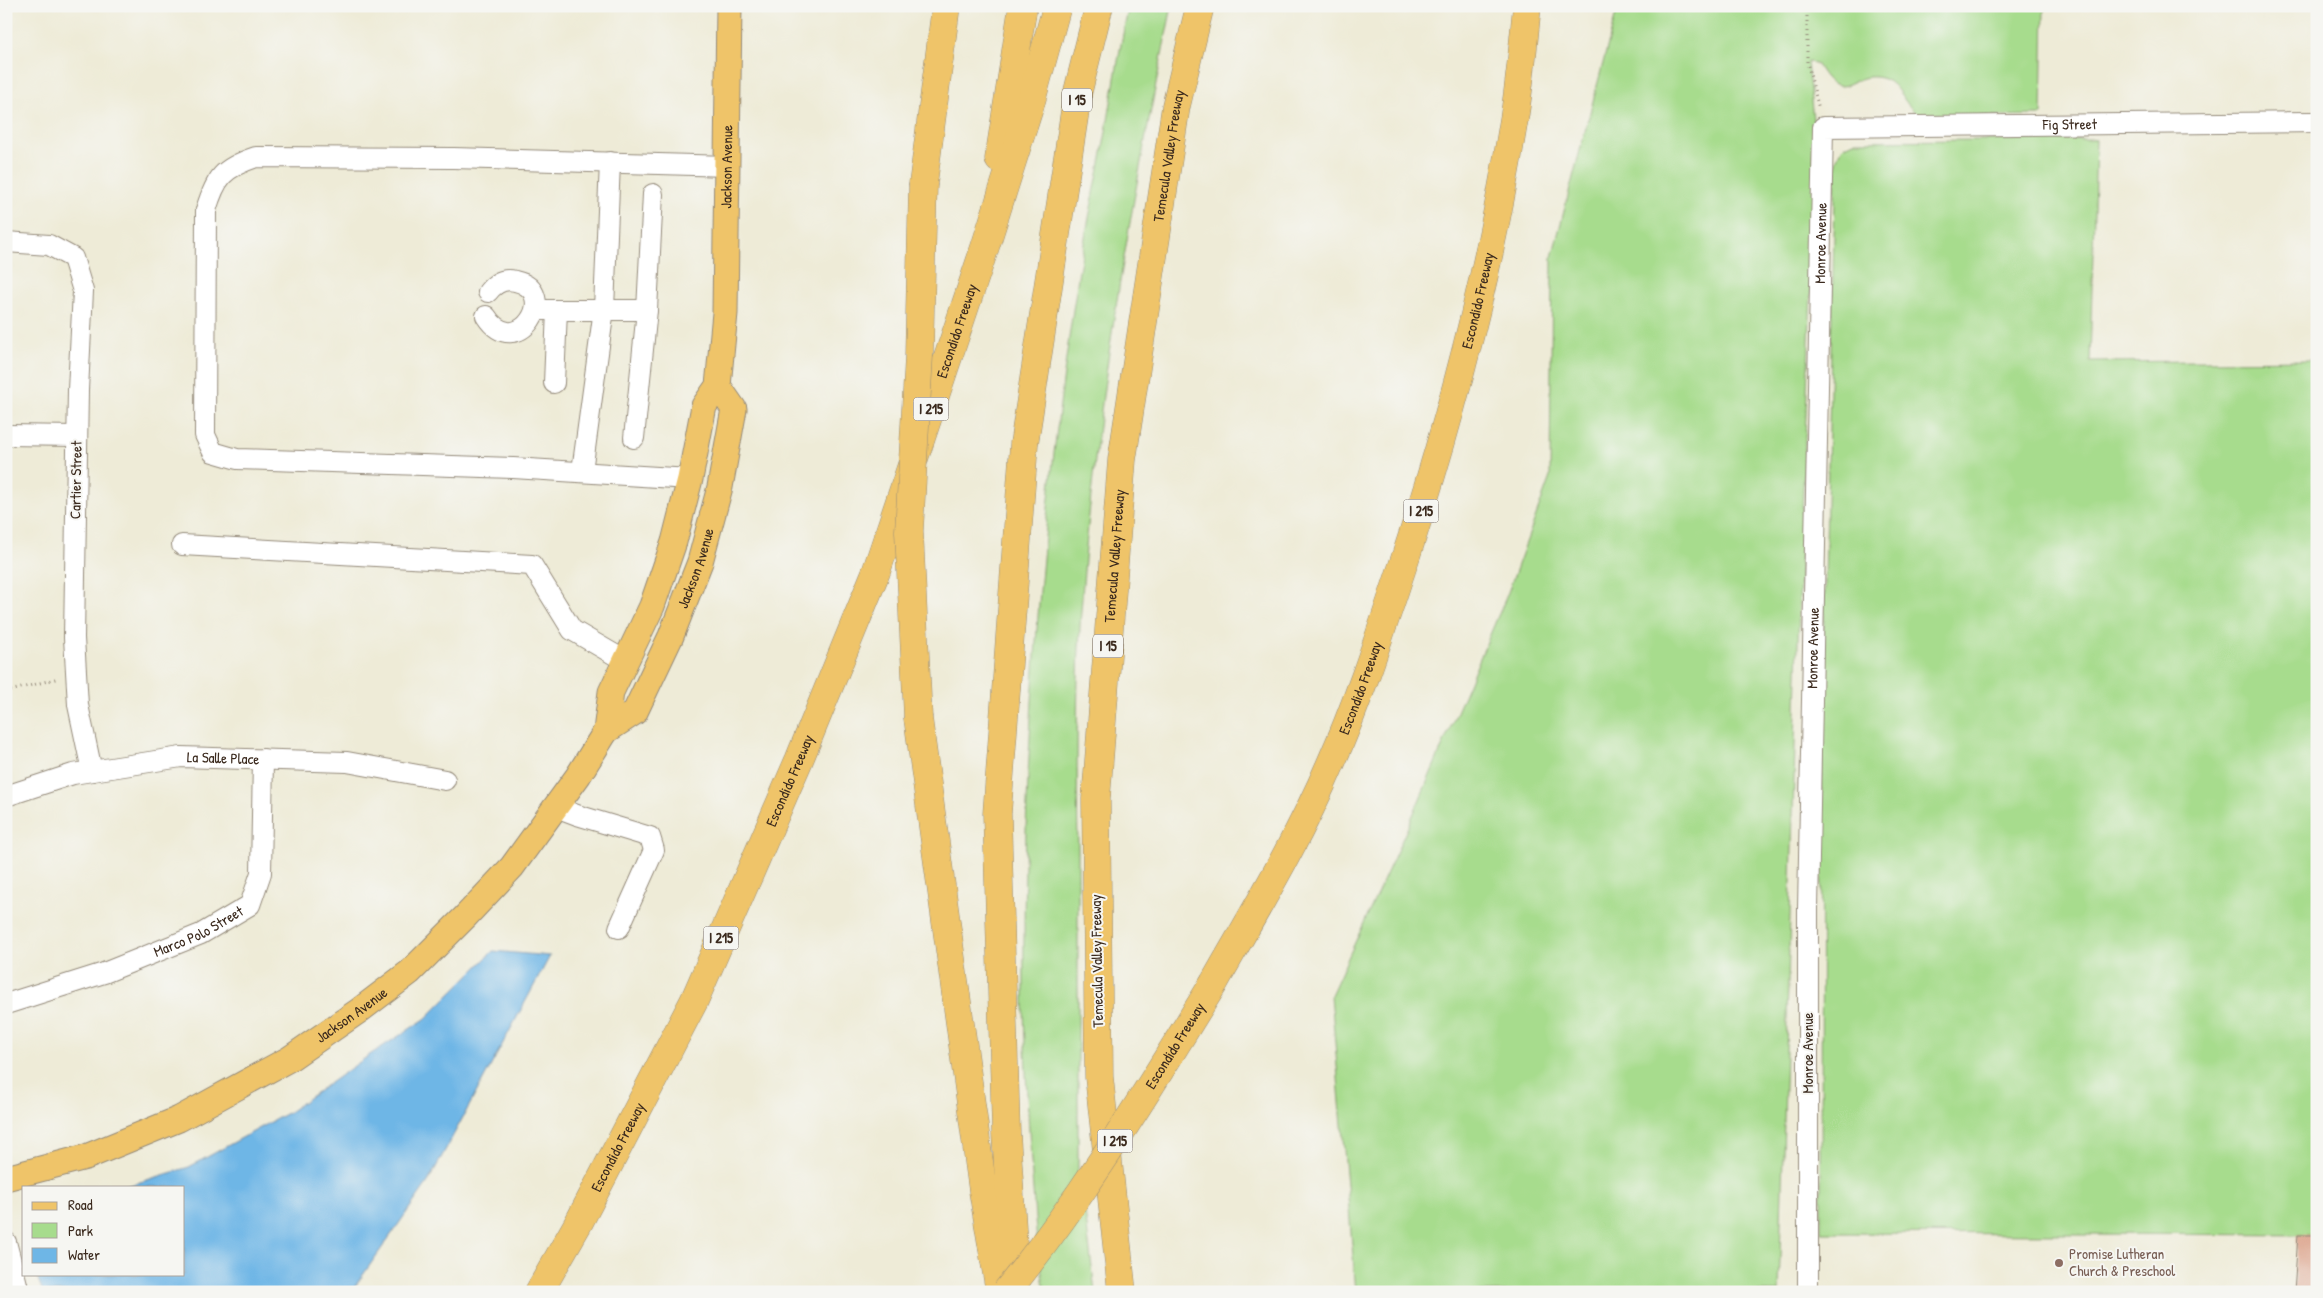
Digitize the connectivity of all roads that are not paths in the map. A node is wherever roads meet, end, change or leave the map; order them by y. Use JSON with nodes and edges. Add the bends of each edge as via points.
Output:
{"nodes":[{"id":1,"x":729,"y":6,"type":"edge"},
{"id":2,"x":946,"y":6,"type":"edge"},
{"id":3,"x":1023,"y":6,"type":"edge"},
{"id":4,"x":1057,"y":6,"type":"edge"},
{"id":5,"x":1099,"y":6,"type":"edge"},
{"id":6,"x":1200,"y":6,"type":"edge"},
{"id":7,"x":1527,"y":6,"type":"edge"},
{"id":8,"x":2317,"y":122,"type":"edge"},
{"id":9,"x":1823,"y":127,"type":"joint"},
{"id":10,"x":610,"y":162,"type":"junction"},
{"id":11,"x":728,"y":166,"type":"junction"},
{"id":12,"x":653,"y":194,"type":"dead end"},
{"id":13,"x":6,"y":242,"type":"edge"},
{"id":14,"x":985,"y":247,"type":"junction"},
{"id":15,"x":488,"y":292,"type":"dead end"},
{"id":16,"x":604,"y":309,"type":"junction"},
{"id":17,"x":536,"y":310,"type":"junction"},
{"id":18,"x":557,"y":310,"type":"junction"},
{"id":19,"x":647,"y":310,"type":"junction"},
{"id":20,"x":486,"y":316,"type":"dead end"},
{"id":21,"x":554,"y":383,"type":"dead end"},
{"id":22,"x":718,"y":386,"type":"junction"},
{"id":23,"x":6,"y":435,"type":"edge"},
{"id":24,"x":77,"y":436,"type":"junction"},
{"id":25,"x":634,"y":438,"type":"dead end"},
{"id":26,"x":582,"y":472,"type":"junction"},
{"id":27,"x":690,"y":479,"type":"junction"},
{"id":28,"x":182,"y":545,"type":"dead end"},
{"id":29,"x":627,"y":662,"type":"junction"},
{"id":30,"x":656,"y":670,"type":"junction"},
{"id":31,"x":606,"y":731,"type":"junction"},
{"id":32,"x":264,"y":759,"type":"junction"},
{"id":33,"x":92,"y":771,"type":"junction"},
{"id":34,"x":445,"y":780,"type":"dead end"},
{"id":35,"x":6,"y":796,"type":"edge"},
{"id":36,"x":556,"y":806,"type":"junction"},
{"id":37,"x":619,"y":928,"type":"dead end"},
{"id":38,"x":6,"y":1004,"type":"edge"},
{"id":39,"x":6,"y":1178,"type":"edge"},
{"id":40,"x":6,"y":1242,"type":"edge"},
{"id":41,"x":19,"y":1292,"type":"edge"},
{"id":42,"x":539,"y":1292,"type":"edge"},
{"id":43,"x":1000,"y":1292,"type":"edge"},
{"id":44,"x":1006,"y":1292,"type":"edge"},
{"id":45,"x":1016,"y":1292,"type":"edge"},
{"id":46,"x":1122,"y":1292,"type":"edge"},
{"id":47,"x":1808,"y":1292,"type":"edge"}],
"edges":[{"from":1,"to":11,"type":"main road","name":"Jackson Avenue"},
{"from":2,"to":43,"type":"highway","bridge":true,"via":[[923,184],[919,355],[909,531],[918,718],[983,1191]]},
{"from":3,"to":14,"type":"highway"},
{"from":4,"to":14,"type":"highway"},
{"from":5,"to":45,"type":"highway","number":"I 15","via":[[1078,92],[1024,444],[997,814],[1006,1133]]},
{"from":6,"to":46,"type":"highway","name":"Temecula Valley Freeway","number":"I 15","via":[[1176,106],[1122,460],[1096,799],[1099,1077]]},
{"from":7,"to":44,"type":"highway","name":"Escondido Freeway","number":"I 215","bridge":true,"via":[[1513,124],[1496,216],[1450,414],[1366,677],[1330,765],[1296,836],[1214,983],[1088,1185]]},
{"from":8,"to":9,"type":"street","name":"Fig Street"},
{"from":9,"to":47,"type":"street","name":"Monroe Avenue","via":[[1809,900]]},
{"from":10,"to":11,"type":"street"},
{"from":10,"to":16,"type":"street"},
{"from":10,"to":26,"type":"street","via":[[256,157],[234,164],[213,185],[206,210],[206,435],[214,452],[238,460]]},
{"from":11,"to":22,"type":"main road","name":"Jackson Avenue","via":[[725,313]]},
{"from":12,"to":19,"type":"street"},
{"from":13,"to":24,"type":"street","name":"Cartier Street","via":[[50,245],[73,258],[83,291]]},
{"from":14,"to":42,"type":"highway","name":"Escondido Freeway","number":"I 215","via":[[876,572],[799,760],[694,1001]]},
{"from":15,"to":17,"type":"street","via":[[502,281],[519,282],[532,293]]},
{"from":16,"to":18,"type":"street"},
{"from":16,"to":19,"type":"street"},
{"from":16,"to":26,"type":"street"},
{"from":17,"to":18,"type":"street"},
{"from":17,"to":20,"type":"street","via":[[528,324],[513,331],[497,328]]},
{"from":18,"to":21,"type":"street"},
{"from":19,"to":25,"type":"street"},
{"from":22,"to":27,"type":"main road","name":"Jackson Avenue","via":[[704,406]]},
{"from":22,"to":30,"type":"main road","name":"Jackson Avenue","via":[[734,409],[720,487],[700,562]]},
{"from":23,"to":24,"type":"street"},
{"from":24,"to":33,"type":"street","name":"Cartier Street","via":[[74,638],[78,705]]},
{"from":26,"to":27,"type":"street"},
{"from":27,"to":29,"type":"main road","name":"Jackson Avenue","via":[[674,542],[652,606]]},
{"from":27,"to":30,"type":"main road","via":[[699,493],[699,508],[654,640]]},
{"from":28,"to":29,"type":"street","via":[[532,565],[572,630]]},
{"from":29,"to":31,"type":"main road","name":"Jackson Avenue","via":[[611,692]]},
{"from":30,"to":31,"type":"main road","name":"Jackson Avenue","via":[[635,712]]},
{"from":31,"to":36,"type":"main road","name":"Jackson Avenue"},
{"from":32,"to":33,"type":"street","name":"La Salle Place","via":[[181,757]]},
{"from":32,"to":34,"type":"street","name":"La Salle Place","via":[[347,762]]},
{"from":32,"to":38,"type":"street","name":"Marco Polo Street","via":[[261,874],[250,905],[201,934],[104,973]]},
{"from":33,"to":35,"type":"street","name":"La Salle Place"},
{"from":36,"to":37,"type":"street","via":[[577,816],[650,837],[654,850]]},
{"from":36,"to":39,"type":"main road","name":"Jackson Avenue","via":[[512,867],[466,918],[410,972],[329,1032],[260,1076],[179,1119],[86,1157]]},
{"from":40,"to":41,"type":"street"}]}
